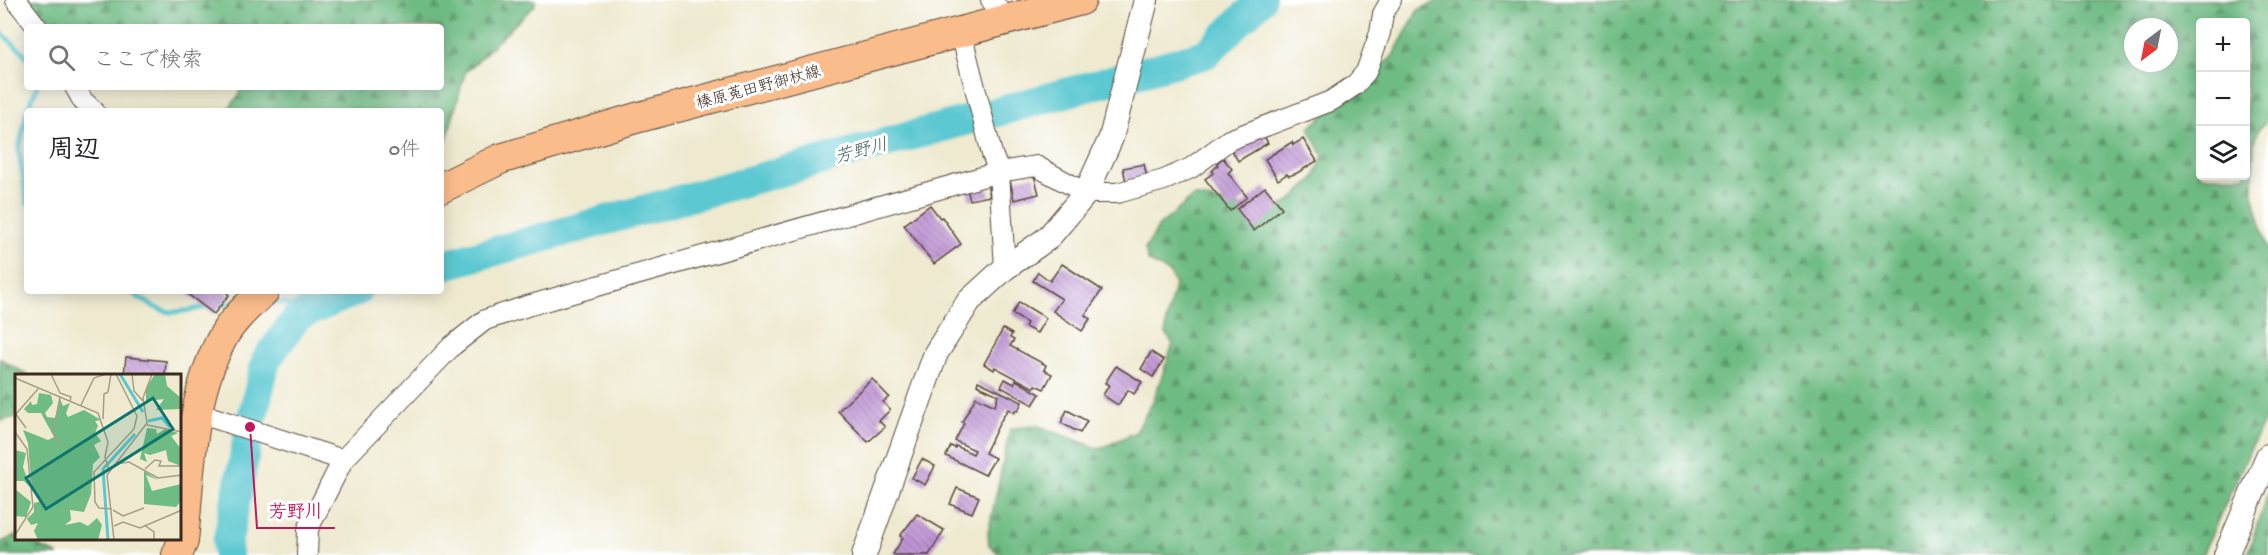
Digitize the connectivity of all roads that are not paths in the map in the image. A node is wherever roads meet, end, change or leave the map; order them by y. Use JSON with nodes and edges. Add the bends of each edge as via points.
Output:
{"nodes":[{"id":1,"x":16,"y":0,"type":"edge"},
{"id":2,"x":1081,"y":0,"type":"edge"},
{"id":3,"x":1146,"y":0,"type":"edge"},
{"id":4,"x":1391,"y":0,"type":"edge"},
{"id":5,"x":999,"y":10,"type":"edge"},
{"id":6,"x":35,"y":24,"type":"edge"},
{"id":7,"x":962,"y":39,"type":"junction"},
{"id":8,"x":77,"y":90,"type":"edge"},
{"id":9,"x":91,"y":108,"type":"edge"},
{"id":10,"x":995,"y":163,"type":"junction"},
{"id":11,"x":444,"y":187,"type":"edge"},
{"id":12,"x":1086,"y":193,"type":"junction"},
{"id":13,"x":1005,"y":268,"type":"junction"},
{"id":14,"x":261,"y":294,"type":"edge"},
{"id":15,"x":205,"y":417,"type":"junction"},
{"id":16,"x":2268,"y":456,"type":"edge"},
{"id":17,"x":343,"y":459,"type":"junction"},
{"id":18,"x":177,"y":555,"type":"edge"},
{"id":19,"x":307,"y":555,"type":"edge"},
{"id":20,"x":864,"y":555,"type":"edge"},
{"id":21,"x":2226,"y":555,"type":"edge"}],
"edges":[{"from":1,"to":6,"type":"street"},
{"from":2,"to":5,"type":"main road","name":"榛原菟田野御杖線"},
{"from":3,"to":12,"type":"street","via":[[1111,138]]},
{"from":4,"to":12,"type":"street","via":[[1366,72],[1331,101],[1229,140],[1191,168],[1164,180],[1117,193]]},
{"from":5,"to":7,"type":"main road","name":"榛原菟田野御杖線"},
{"from":7,"to":10,"type":"street"},
{"from":7,"to":11,"type":"main road","name":"榛原菟田野御杖線","via":[[636,118],[500,159]]},
{"from":8,"to":9,"type":"street"},
{"from":10,"to":12,"type":"street","via":[[1036,166]]},
{"from":10,"to":13,"type":"street"},
{"from":10,"to":17,"type":"street","via":[[485,320],[452,346]]},
{"from":12,"to":13,"type":"street","via":[[1048,238]]},
{"from":13,"to":20,"type":"street","via":[[969,301],[936,353]]},
{"from":14,"to":15,"type":"main road","via":[[225,334],[210,365]]},
{"from":15,"to":17,"type":"street"},
{"from":15,"to":18,"type":"main road","via":[[183,541]]},
{"from":16,"to":21,"type":"street"},
{"from":17,"to":19,"type":"street","via":[[308,529]]}]}
